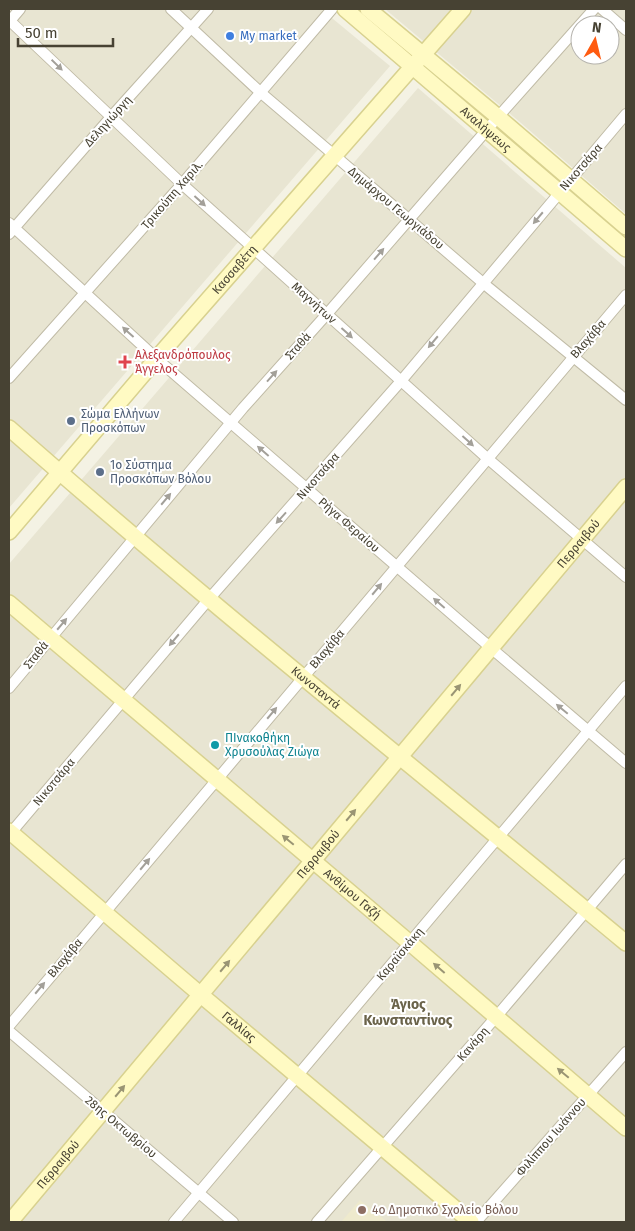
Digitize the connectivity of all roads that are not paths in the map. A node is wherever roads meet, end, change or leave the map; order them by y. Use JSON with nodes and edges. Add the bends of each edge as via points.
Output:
{"nodes":[{"id":1,"x":20,"y":9,"type":"edge"},
{"id":2,"x":171,"y":9,"type":"edge"},
{"id":3,"x":208,"y":9,"type":"edge"},
{"id":4,"x":332,"y":9,"type":"edge"},
{"id":5,"x":345,"y":9,"type":"edge"},
{"id":6,"x":368,"y":9,"type":"edge"},
{"id":7,"x":463,"y":9,"type":"edge"},
{"id":8,"x":594,"y":9,"type":"edge"},
{"id":9,"x":602,"y":9,"type":"edge"},
{"id":10,"x":9,"y":21,"type":"edge"},
{"id":11,"x":191,"y":28,"type":"junction"},
{"id":12,"x":626,"y":30,"type":"edge"},
{"id":13,"x":423,"y":54,"type":"junction"},
{"id":14,"x":412,"y":67,"type":"junction"},
{"id":15,"x":260,"y":92,"type":"junction"},
{"id":16,"x":626,"y":114,"type":"edge"},
{"id":17,"x":110,"y":117,"type":"junction"},
{"id":18,"x":498,"y":117,"type":"junction"},
{"id":19,"x":486,"y":129,"type":"junction"},
{"id":20,"x":334,"y":155,"type":"junction"},
{"id":21,"x":571,"y":179,"type":"junction"},
{"id":22,"x":182,"y":184,"type":"junction"},
{"id":23,"x":560,"y":192,"type":"junction"},
{"id":24,"x":409,"y":219,"type":"junction"},
{"id":25,"x":626,"y":227,"type":"edge"},
{"id":26,"x":10,"y":228,"type":"edge"},
{"id":27,"x":253,"y":248,"type":"junction"},
{"id":28,"x":626,"y":249,"type":"edge"},
{"id":29,"x":483,"y":283,"type":"junction"},
{"id":30,"x":85,"y":293,"type":"junction"},
{"id":31,"x":626,"y":295,"type":"edge"},
{"id":32,"x":327,"y":314,"type":"junction"},
{"id":33,"x":573,"y":357,"type":"junction"},
{"id":34,"x":157,"y":359,"type":"junction"},
{"id":35,"x":9,"y":378,"type":"edge"},
{"id":36,"x":401,"y":381,"type":"junction"},
{"id":37,"x":626,"y":400,"type":"edge"},
{"id":38,"x":231,"y":423,"type":"junction"},
{"id":39,"x":9,"y":428,"type":"edge"},
{"id":40,"x":487,"y":458,"type":"junction"},
{"id":41,"x":59,"y":472,"type":"junction"},
{"id":42,"x":626,"y":487,"type":"edge"},
{"id":43,"x":307,"y":489,"type":"junction"},
{"id":44,"x":9,"y":532,"type":"edge"},
{"id":45,"x":135,"y":536,"type":"junction"},
{"id":46,"x":582,"y":540,"type":"junction"},
{"id":47,"x":397,"y":566,"type":"junction"},
{"id":48,"x":626,"y":577,"type":"edge"},
{"id":49,"x":209,"y":599,"type":"junction"},
{"id":50,"x":9,"y":603,"type":"edge"},
{"id":51,"x":50,"y":638,"type":"junction"},
{"id":52,"x":491,"y":648,"type":"junction"},
{"id":53,"x":303,"y":677,"type":"junction"},
{"id":54,"x":626,"y":686,"type":"edge"},
{"id":55,"x":9,"y":688,"type":"edge"},
{"id":56,"x":123,"y":700,"type":"junction"},
{"id":57,"x":588,"y":731,"type":"junction"},
{"id":58,"x":400,"y":757,"type":"junction"},
{"id":59,"x":626,"y":763,"type":"edge"},
{"id":60,"x":216,"y":780,"type":"junction"},
{"id":61,"x":9,"y":833,"type":"edge"},
{"id":62,"x":498,"y":838,"type":"junction"},
{"id":63,"x":313,"y":861,"type":"junction"},
{"id":64,"x":626,"y":864,"type":"edge"},
{"id":65,"x":587,"y":910,"type":"junction"},
{"id":66,"x":104,"y":912,"type":"junction"},
{"id":67,"x":410,"y":942,"type":"junction"},
{"id":68,"x":626,"y":943,"type":"edge"},
{"id":69,"x":201,"y":995,"type":"junction"},
{"id":70,"x":496,"y":1017,"type":"junction"},
{"id":71,"x":9,"y":1026,"type":"edge"},
{"id":72,"x":9,"y":1031,"type":"edge"},
{"id":73,"x":626,"y":1052,"type":"edge"},
{"id":74,"x":297,"y":1075,"type":"junction"},
{"id":75,"x":588,"y":1095,"type":"junction"},
{"id":76,"x":103,"y":1111,"type":"junction"},
{"id":77,"x":626,"y":1128,"type":"edge"},
{"id":78,"x":383,"y":1147,"type":"junction"},
{"id":79,"x":199,"y":1193,"type":"junction"},
{"id":80,"x":10,"y":1222,"type":"edge"},
{"id":81,"x":174,"y":1222,"type":"edge"},
{"id":82,"x":233,"y":1222,"type":"edge"},
{"id":83,"x":317,"y":1222,"type":"edge"},
{"id":84,"x":471,"y":1222,"type":"edge"},
{"id":85,"x":476,"y":1222,"type":"edge"}],
"edges":[{"from":1,"to":10,"type":"street"},
{"from":2,"to":11,"type":"street","name":"Δημάρχου Γεωργιάδου"},
{"from":3,"to":11,"type":"street","name":"Δεληγιώργη"},
{"from":4,"to":15,"type":"street","name":"Τρικούπη Χαριλ."},
{"from":5,"to":14,"type":"street","name":"Αναλήψεως"},
{"from":6,"to":13,"type":"street","name":"Αναλήψεως"},
{"from":7,"to":13,"type":"street","name":"Κασσαβέτη"},
{"from":8,"to":18,"type":"street","name":"Σταθά"},
{"from":9,"to":12,"type":"street"},
{"from":10,"to":17,"type":"street","name":"Μαγνήτων","one_way":true},
{"from":11,"to":15,"type":"street","name":"Δημάρχου Γεωργιάδου"},
{"from":11,"to":17,"type":"street","name":"Δεληγιώργη"},
{"from":13,"to":14,"type":"street","name":"Κασσαβέτη"},
{"from":13,"to":18,"type":"street","name":"Αναλήψεως"},
{"from":14,"to":19,"type":"street","name":"Αναλήψεως"},
{"from":14,"to":20,"type":"street","name":"Κασσαβέτη"},
{"from":15,"to":20,"type":"street","name":"Δημάρχου Γεωργιάδου"},
{"from":15,"to":22,"type":"street","name":"Τρικούπη Χαριλ."},
{"from":16,"to":21,"type":"street","name":"Νικοτσάρα"},
{"from":17,"to":22,"type":"street","name":"Μαγνήτων"},
{"from":17,"to":26,"type":"street","name":"Δεληγιώργη"},
{"from":18,"to":19,"type":"street","name":"Σταθά"},
{"from":18,"to":21,"type":"street","name":"Αναλήψεως"},
{"from":19,"to":23,"type":"street","name":"Αναλήψεως"},
{"from":19,"to":24,"type":"street","name":"Σταθά"},
{"from":20,"to":24,"type":"street","name":"Δημάρχου Γεωργιάδου"},
{"from":20,"to":27,"type":"street","name":"Κασσαβέτη"},
{"from":21,"to":23,"type":"street","name":"Νικοτσάρα"},
{"from":21,"to":25,"type":"street","name":"Αναλήψεως"},
{"from":22,"to":27,"type":"street","name":"Μαγνήτων","one_way":true},
{"from":22,"to":30,"type":"street","name":"Τρικούπη Χαριλ."},
{"from":23,"to":28,"type":"street","name":"Αναλήψεως"},
{"from":23,"to":29,"type":"street","name":"Νικοτσάρα","one_way":true},
{"from":24,"to":29,"type":"street","name":"Δημάρχου Γεωργιάδου"},
{"from":32,"to":24,"type":"street","name":"Σταθά","one_way":true},
{"from":26,"to":30,"type":"street","name":"Ρήγα Φεραίου"},
{"from":27,"to":32,"type":"street","name":"Μαγνήτων"},
{"from":27,"to":34,"type":"street","name":"Κασσαβέτη"},
{"from":29,"to":33,"type":"street","name":"Δημάρχου Γεωργιάδου"},
{"from":29,"to":36,"type":"street","name":"Νικοτσάρα","one_way":true},
{"from":34,"to":30,"type":"street","name":"Ρήγα Φεραίου","one_way":true},
{"from":30,"to":35,"type":"street","name":"Τρικούπη Χαριλ."},
{"from":31,"to":33,"type":"street","name":"Βλαχάβα"},
{"from":32,"to":36,"type":"street","name":"Μαγνήτων","one_way":true},
{"from":38,"to":32,"type":"street","name":"Σταθά","one_way":true},
{"from":33,"to":37,"type":"street","name":"Δημάρχου Γεωργιάδου"},
{"from":33,"to":40,"type":"street","name":"Βλαχάβα"},
{"from":34,"to":38,"type":"street","name":"Ρήγα Φεραίου"},
{"from":34,"to":41,"type":"street","name":"Κασσαβέτη"},
{"from":36,"to":40,"type":"street","name":"Μαγνήτων","one_way":true},
{"from":36,"to":43,"type":"street","name":"Νικοτσάρα"},
{"from":43,"to":38,"type":"street","name":"Ρήγα Φεραίου","one_way":true},
{"from":45,"to":38,"type":"street","name":"Σταθά","one_way":true},
{"from":39,"to":41,"type":"street","name":"Κωνσταντά"},
{"from":40,"to":46,"type":"street","name":"Μαγνήτων"},
{"from":40,"to":47,"type":"street","name":"Βλαχάβα"},
{"from":41,"to":44,"type":"street","name":"Κασσαβέτη"},
{"from":41,"to":45,"type":"street","name":"Κωνσταντά"},
{"from":42,"to":46,"type":"street","name":"Περραιβού"},
{"from":43,"to":47,"type":"street","name":"Ρήγα Φεραίου"},
{"from":43,"to":49,"type":"street","name":"Νικοτσάρα","one_way":true},
{"from":45,"to":49,"type":"street","name":"Κωνσταντά"},
{"from":51,"to":45,"type":"street","name":"Σταθά","one_way":true},
{"from":46,"to":48,"type":"street","name":"Μαγνήτων"},
{"from":46,"to":52,"type":"street","name":"Περραιβού"},
{"from":52,"to":47,"type":"street","name":"Ρήγα Φεραίου","one_way":true},
{"from":53,"to":47,"type":"street","name":"Βλαχάβα","one_way":true},
{"from":49,"to":53,"type":"street","name":"Κωνσταντά"},
{"from":49,"to":56,"type":"street","name":"Νικοτσάρα","one_way":true},
{"from":50,"to":51,"type":"street","name":"Ανθίμου Γαζή"},
{"from":51,"to":55,"type":"street","name":"Σταθά"},
{"from":51,"to":56,"type":"street","name":"Ανθίμου Γαζή"},
{"from":57,"to":52,"type":"street","name":"Ρήγα Φεραίου","one_way":true},
{"from":58,"to":52,"type":"street","name":"Περραιβού","one_way":true},
{"from":53,"to":58,"type":"street","name":"Κωνσταντά"},
{"from":60,"to":53,"type":"street","name":"Βλαχάβα","one_way":true},
{"from":54,"to":57,"type":"street","name":"Καραϊσκάκη"},
{"from":56,"to":60,"type":"street","name":"Ανθίμου Γαζή"},
{"from":56,"to":61,"type":"street","name":"Νικοτσάρα"},
{"from":57,"to":59,"type":"street","name":"Ρήγα Φεραίου"},
{"from":57,"to":62,"type":"street","name":"Καραϊσκάκη"},
{"from":58,"to":62,"type":"street","name":"Κωνσταντά"},
{"from":63,"to":58,"type":"street","name":"Περραιβού","one_way":true},
{"from":63,"to":60,"type":"street","name":"Ανθίμου Γαζή","one_way":true},
{"from":66,"to":60,"type":"street","name":"Βλαχάβα","one_way":true},
{"from":61,"to":66,"type":"street","name":"Γαλλίας"},
{"from":62,"to":65,"type":"street","name":"Κωνσταντά"},
{"from":62,"to":67,"type":"street","name":"Καραϊσκάκη"},
{"from":63,"to":67,"type":"street","name":"Ανθίμου Γαζή"},
{"from":69,"to":63,"type":"street","name":"Περραιβού","one_way":true},
{"from":64,"to":65,"type":"street","name":"Κανάρη"},
{"from":65,"to":68,"type":"street","name":"Κωνσταντά"},
{"from":65,"to":70,"type":"street","name":"Κανάρη"},
{"from":66,"to":69,"type":"street","name":"Γαλλίας"},
{"from":71,"to":66,"type":"street","name":"Βλαχάβα","one_way":true},
{"from":70,"to":67,"type":"street","name":"Ανθίμου Γαζή","one_way":true},
{"from":67,"to":74,"type":"street","name":"Καραϊσκάκη"},
{"from":69,"to":74,"type":"street","name":"Γαλλίας"},
{"from":76,"to":69,"type":"street","name":"Περραιβού","one_way":true},
{"from":75,"to":70,"type":"street","name":"Ανθίμου Γαζή","one_way":true},
{"from":70,"to":78,"type":"street","name":"Κανάρη"},
{"from":72,"to":76,"type":"street","name":"28ης Οκτωβρίου"},
{"from":73,"to":75,"type":"street","name":"Φιλίππου Ιωάννου"},
{"from":74,"to":78,"type":"street","name":"Γαλλίας"},
{"from":74,"to":79,"type":"street","name":"Καραϊσκάκη"},
{"from":75,"to":77,"type":"street","name":"Ανθίμου Γαζή"},
{"from":75,"to":85,"type":"street","name":"Φιλίππου Ιωάννου"},
{"from":76,"to":79,"type":"street","name":"28ης Οκτωβρίου"},
{"from":76,"to":80,"type":"street","name":"Περραιβού"},
{"from":78,"to":83,"type":"street","name":"Κανάρη"},
{"from":78,"to":84,"type":"street","name":"Γαλλίας"},
{"from":79,"to":81,"type":"street","name":"Καραϊσκάκη"},
{"from":79,"to":82,"type":"street","name":"28ης Οκτωβρίου"}]}
